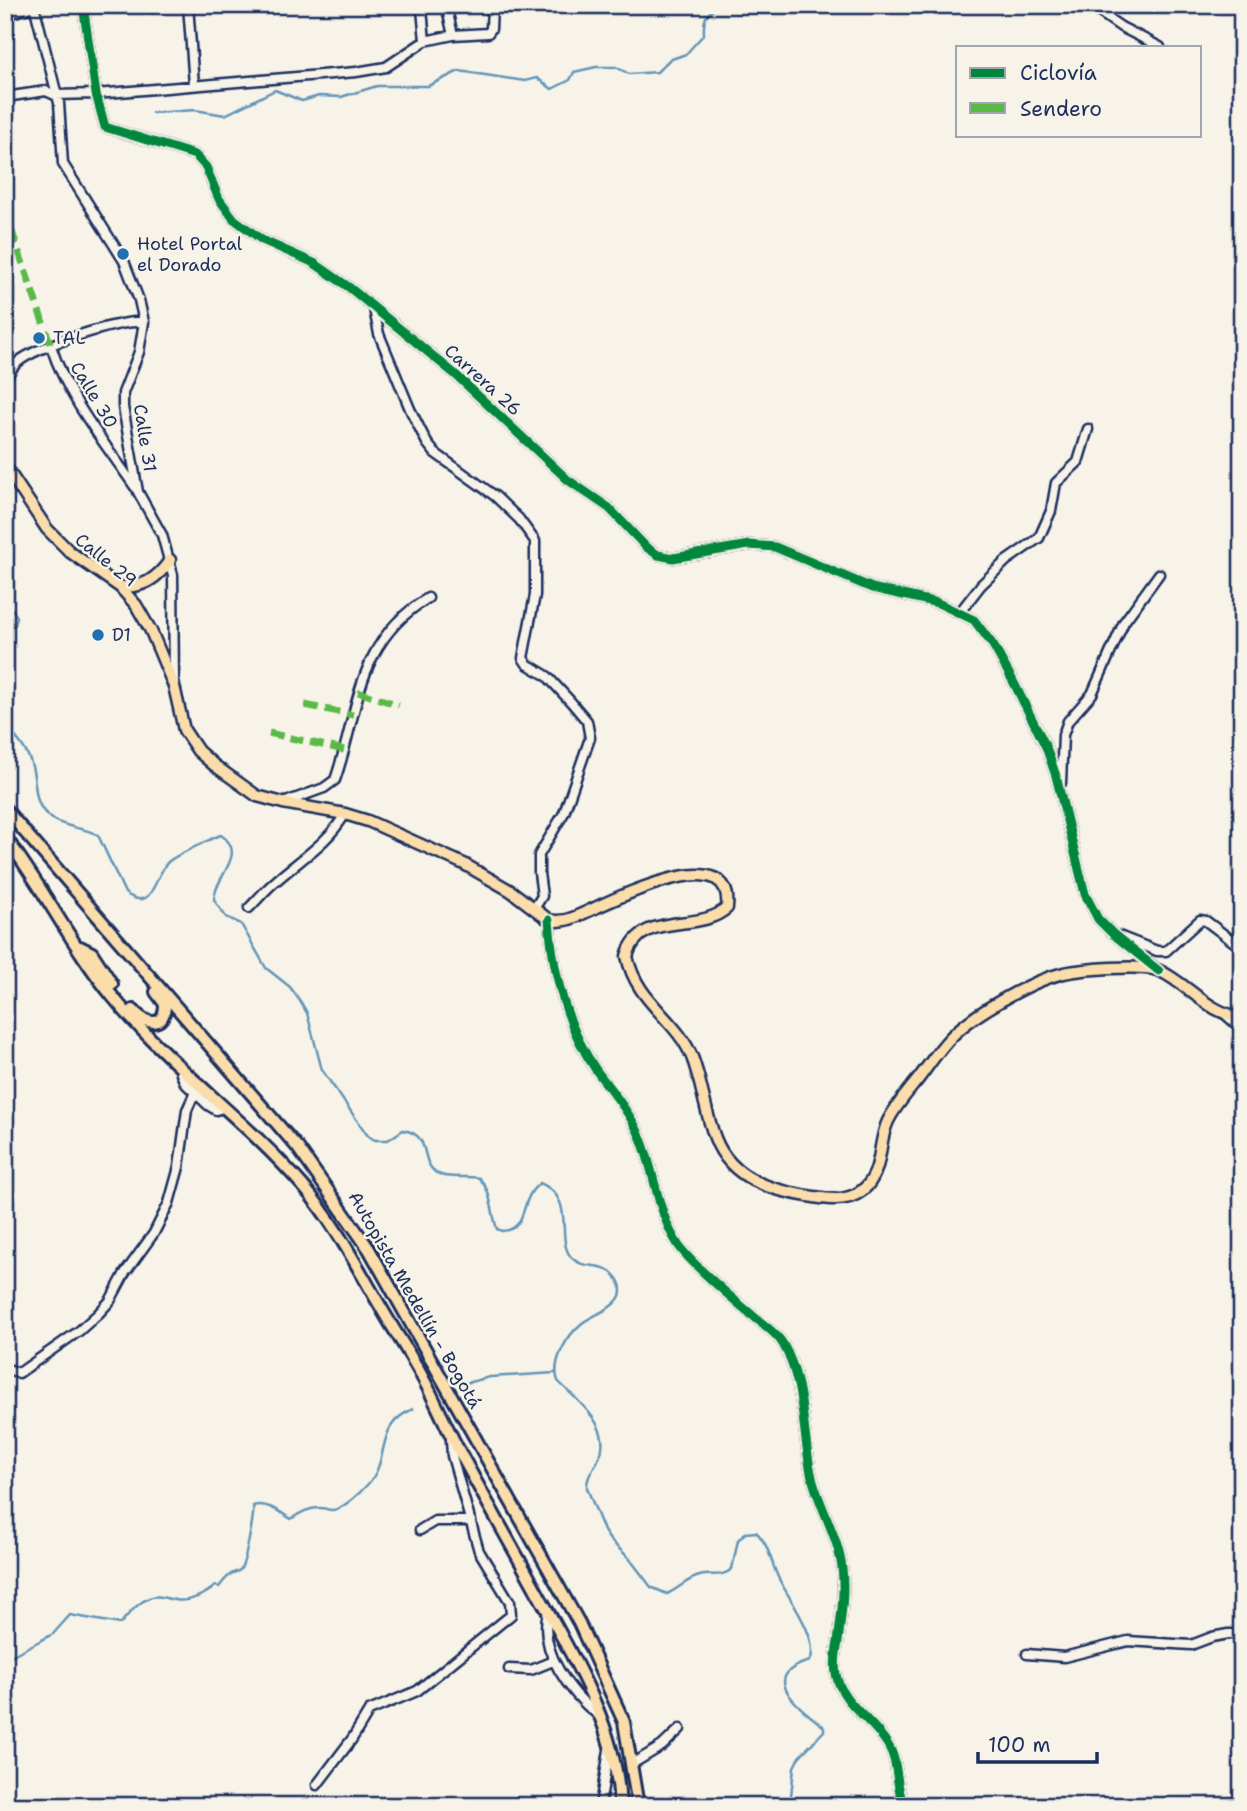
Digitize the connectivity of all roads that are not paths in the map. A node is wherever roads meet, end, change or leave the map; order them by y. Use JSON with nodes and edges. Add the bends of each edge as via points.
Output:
{"nodes":[{"id":1,"x":83,"y":5,"type":"edge"},
{"id":2,"x":188,"y":5,"type":"edge"},
{"id":3,"x":419,"y":5,"type":"edge"},
{"id":4,"x":446,"y":5,"type":"edge"},
{"id":5,"x":492,"y":5,"type":"edge"},
{"id":6,"x":1089,"y":5,"type":"edge"},
{"id":7,"x":35,"y":6,"type":"edge"},
{"id":8,"x":5,"y":15,"type":"edge"},
{"id":9,"x":453,"y":35,"type":"junction"},
{"id":10,"x":425,"y":41,"type":"junction"},
{"id":11,"x":1158,"y":46,"type":"edge"},
{"id":12,"x":194,"y":85,"type":"junction"},
{"id":13,"x":96,"y":94,"type":"junction"},
{"id":14,"x":55,"y":95,"type":"junction"},
{"id":15,"x":5,"y":97,"type":"edge"},
{"id":16,"x":374,"y":309,"type":"junction"},
{"id":17,"x":144,"y":322,"type":"junction"},
{"id":18,"x":51,"y":346,"type":"junction"},
{"id":19,"x":5,"y":379,"type":"edge"},
{"id":20,"x":1088,"y":429,"type":"dead end"},
{"id":21,"x":5,"y":466,"type":"edge"},
{"id":22,"x":138,"y":492,"type":"junction"},
{"id":23,"x":170,"y":560,"type":"junction"},
{"id":24,"x":1159,"y":574,"type":"dead end"},
{"id":25,"x":120,"y":587,"type":"junction"},
{"id":26,"x":428,"y":598,"type":"dead end"},
{"id":27,"x":960,"y":612,"type":"junction"},
{"id":28,"x":174,"y":686,"type":"junction"},
{"id":29,"x":1060,"y":796,"type":"junction"},
{"id":30,"x":283,"y":803,"type":"junction"},
{"id":31,"x":5,"y":809,"type":"edge"},
{"id":32,"x":345,"y":814,"type":"junction"},
{"id":33,"x":5,"y":837,"type":"edge"},
{"id":34,"x":249,"y":908,"type":"dead end"},
{"id":35,"x":534,"y":909,"type":"junction"},
{"id":36,"x":549,"y":920,"type":"junction"},
{"id":37,"x":1113,"y":934,"type":"junction"},
{"id":38,"x":122,"y":943,"type":"junction"},
{"id":39,"x":77,"y":946,"type":"junction"},
{"id":40,"x":1242,"y":948,"type":"edge"},
{"id":41,"x":1159,"y":971,"type":"junction"},
{"id":42,"x":1225,"y":1014,"type":"junction"},
{"id":43,"x":1242,"y":1017,"type":"edge"},
{"id":44,"x":1242,"y":1029,"type":"edge"},
{"id":45,"x":181,"y":1067,"type":"junction"},
{"id":46,"x":195,"y":1093,"type":"junction"},
{"id":47,"x":223,"y":1108,"type":"junction"},
{"id":48,"x":5,"y":1367,"type":"edge"},
{"id":49,"x":451,"y":1436,"type":"junction"},
{"id":50,"x":471,"y":1521,"type":"junction"},
{"id":51,"x":421,"y":1530,"type":"dead end"},
{"id":52,"x":548,"y":1612,"type":"junction"},
{"id":53,"x":1242,"y":1634,"type":"edge"},
{"id":54,"x":1027,"y":1654,"type":"dead end"},
{"id":55,"x":553,"y":1661,"type":"junction"},
{"id":56,"x":509,"y":1669,"type":"dead end"},
{"id":57,"x":601,"y":1717,"type":"junction"},
{"id":58,"x":680,"y":1729,"type":"dead end"},
{"id":59,"x":610,"y":1744,"type":"junction"},
{"id":60,"x":632,"y":1764,"type":"junction"},
{"id":61,"x":317,"y":1785,"type":"dead end"},
{"id":62,"x":600,"y":1806,"type":"edge"},
{"id":63,"x":620,"y":1806,"type":"edge"},
{"id":64,"x":638,"y":1806,"type":"edge"},
{"id":65,"x":904,"y":1806,"type":"edge"}],
"edges":[{"from":1,"to":13,"type":"street"},
{"from":2,"to":12,"type":"street"},
{"from":3,"to":10,"type":"street"},
{"from":4,"to":9,"type":"street"},
{"from":5,"to":9,"type":"street","via":[[488,33]]},
{"from":6,"to":11,"type":"street"},
{"from":7,"to":8,"type":"street"},
{"from":7,"to":14,"type":"street","name":"Calle 31"},
{"from":9,"to":10,"type":"street"},
{"from":10,"to":12,"type":"street","via":[[386,67]]},
{"from":12,"to":13,"type":"street"},
{"from":13,"to":14,"type":"street"},
{"from":13,"to":16,"type":"street","name":"Carrera 26","via":[[105,127],[195,155],[210,174],[219,200],[240,225],[314,263]]},
{"from":14,"to":15,"type":"street","via":[[46,91]]},
{"from":14,"to":17,"type":"street","name":"Calle 31","via":[[63,164],[124,261]]},
{"from":16,"to":27,"type":"street","name":"Carrera 26","via":[[456,375],[568,480],[609,508],[658,555],[673,558],[749,545],[775,547],[872,589]]},
{"from":16,"to":35,"type":"street","via":[[379,334],[428,443],[495,496],[536,541],[535,595],[523,658],[554,683],[590,729],[564,813],[539,855],[542,897]]},
{"from":17,"to":18,"type":"street","via":[[112,325]]},
{"from":17,"to":22,"type":"street","name":"Calle 31","via":[[139,352],[123,393]]},
{"from":18,"to":19,"type":"street","via":[[18,362]]},
{"from":18,"to":22,"type":"street","name":"Calle 30","via":[[72,396]]},
{"from":20,"to":27,"type":"street","via":[[1078,462],[1056,483],[1039,538],[1006,561]]},
{"from":21,"to":25,"type":"main road","name":"Calle 29","via":[[47,529],[70,552]]},
{"from":22,"to":23,"type":"street","name":"Calle 31","via":[[158,526]]},
{"from":23,"to":25,"type":"main road","via":[[143,585]]},
{"from":23,"to":28,"type":"street","name":"Calle 31"},
{"from":24,"to":29,"type":"street","via":[[1124,622],[1092,694],[1068,721]]},
{"from":25,"to":28,"type":"main road","name":"Calle 29","via":[[145,619]]},
{"from":26,"to":30,"type":"street","via":[[389,631],[364,674],[335,780]]},
{"from":27,"to":29,"type":"street","via":[[974,620],[1013,681],[1046,747]]},
{"from":28,"to":30,"type":"main road","name":"Calle 29","via":[[184,730],[198,751],[246,790]]},
{"from":29,"to":37,"type":"street","via":[[1085,894],[1098,919]]},
{"from":30,"to":32,"type":"main road","name":"Calle 29"},
{"from":31,"to":38,"type":"highway","name":"Autopista Medellín - Bogotá"},
{"from":32,"to":34,"type":"street","via":[[324,842],[274,881]]},
{"from":32,"to":35,"type":"main road","name":"Calle 29","via":[[488,876]]},
{"from":33,"to":39,"type":"highway","name":"Autopista Medellín - Bogotá"},
{"from":35,"to":36,"type":"main road","name":"Calle 29"},
{"from":36,"to":41,"type":"main road","via":[[574,918],[624,894],[673,878],[708,876],[721,884],[728,900],[724,911],[647,930],[630,948],[630,969],[643,995],[675,1030],[691,1056],[715,1139],[734,1168],[748,1180],[771,1188],[836,1200],[861,1192],[872,1180],[884,1130],[894,1111],[951,1037],[977,1016],[1061,973]]},
{"from":36,"to":65,"type":"street","via":[[571,1027],[639,1134],[680,1247],[783,1344],[800,1391],[811,1474],[842,1568],[835,1661],[840,1688],[890,1747]]},
{"from":37,"to":40,"type":"street","via":[[1166,951],[1200,920]]},
{"from":37,"to":41,"type":"street"},
{"from":38,"to":39,"type":"highway","via":[[126,958],[165,1004],[163,1016],[154,1022],[139,1017],[92,953]]},
{"from":38,"to":60,"type":"highway","name":"Autopista Medellín - Bogotá","via":[[298,1148],[369,1249],[579,1623],[624,1722]]},
{"from":39,"to":45,"type":"highway","name":"Autopista Medellín - Bogotá","via":[[127,1013]]},
{"from":41,"to":42,"type":"main road"},
{"from":42,"to":43,"type":"main road"},
{"from":42,"to":44,"type":"street"},
{"from":45,"to":46,"type":"street","via":[[182,1079]]},
{"from":45,"to":47,"type":"highway","name":"Autopista Medellín - Bogotá"},
{"from":46,"to":47,"type":"street","via":[[212,1109]]},
{"from":46,"to":48,"type":"street","via":[[187,1111],[169,1203],[110,1301],[79,1331],[19,1373]]},
{"from":47,"to":49,"type":"highway","name":"Autopista Medellín - Bogotá","via":[[282,1163],[328,1219],[425,1382]]},
{"from":49,"to":50,"type":"street","via":[[452,1457]]},
{"from":49,"to":52,"type":"highway","name":"Autopista Medellín - Bogotá"},
{"from":50,"to":51,"type":"street","via":[[435,1521]]},
{"from":50,"to":61,"type":"street","via":[[479,1551],[510,1602],[511,1615],[417,1691],[369,1711]]},
{"from":52,"to":55,"type":"street","via":[[545,1624]]},
{"from":52,"to":57,"type":"highway","name":"Autopista Medellín - Bogotá"},
{"from":53,"to":54,"type":"street","via":[[1191,1645],[1128,1642],[1064,1657]]},
{"from":55,"to":56,"type":"street","via":[[531,1670]]},
{"from":55,"to":57,"type":"street","via":[[580,1701]]},
{"from":57,"to":59,"type":"highway","name":"Autopista Medellín - Bogotá"},
{"from":58,"to":60,"type":"street"},
{"from":59,"to":62,"type":"street"},
{"from":59,"to":63,"type":"highway","name":"Autopista Medellín - Bogotá"},
{"from":60,"to":64,"type":"highway","name":"Autopista Medellín - Bogotá"}]}
